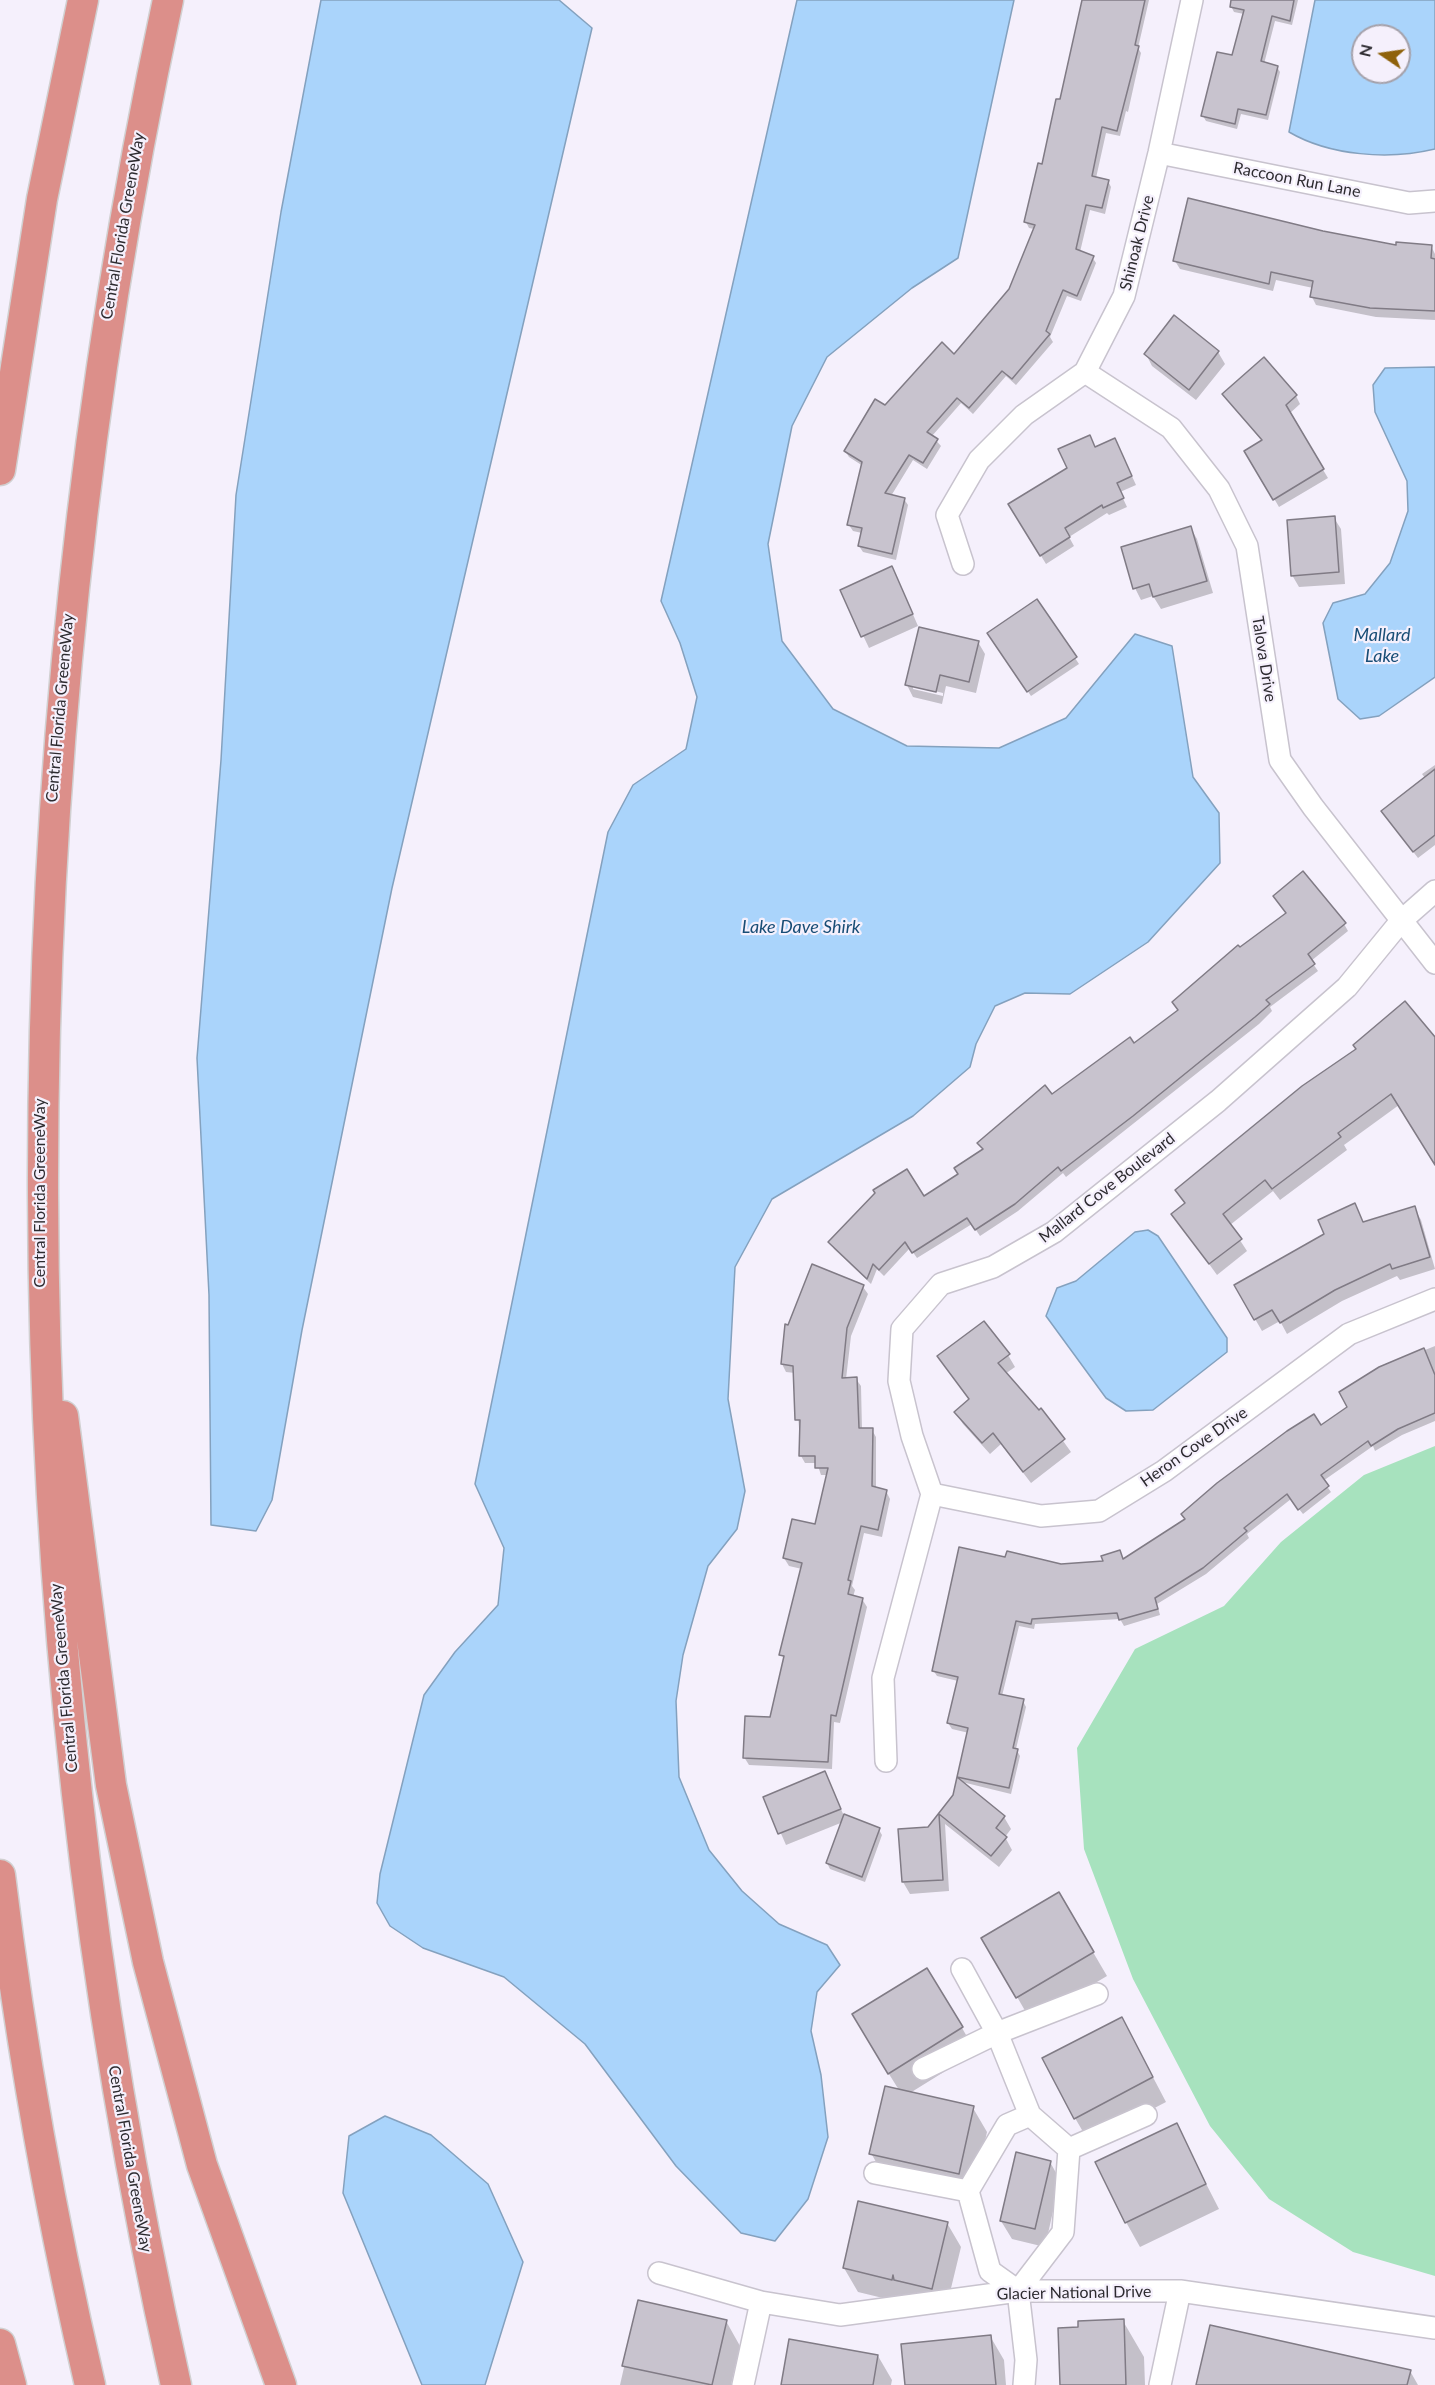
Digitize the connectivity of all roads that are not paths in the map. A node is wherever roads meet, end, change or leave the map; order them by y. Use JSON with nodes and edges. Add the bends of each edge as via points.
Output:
{"nodes":[{"id":1,"x":83,"y":0,"type":"edge"},
{"id":2,"x":168,"y":0,"type":"edge"},
{"id":3,"x":1192,"y":0,"type":"edge"},
{"id":4,"x":1159,"y":153,"type":"junction"},
{"id":5,"x":1435,"y":201,"type":"edge"},
{"id":6,"x":24,"y":309,"type":"junction"},
{"id":7,"x":1085,"y":372,"type":"junction"},
{"id":8,"x":0,"y":434,"type":"edge"},
{"id":9,"x":0,"y":470,"type":"edge"},
{"id":10,"x":963,"y":564,"type":"dead end"},
{"id":11,"x":1435,"y":891,"type":"edge"},
{"id":12,"x":1401,"y":921,"type":"junction"},
{"id":13,"x":1435,"y":963,"type":"edge"},
{"id":14,"x":42,"y":985,"type":"junction"},
{"id":15,"x":1435,"y":1299,"type":"edge"},
{"id":16,"x":932,"y":1494,"type":"junction"},
{"id":17,"x":886,"y":1761,"type":"dead end"},
{"id":18,"x":0,"y":1875,"type":"edge"},
{"id":19,"x":962,"y":1969,"type":"dead end"},
{"id":20,"x":1097,"y":1994,"type":"dead end"},
{"id":21,"x":997,"y":2033,"type":"junction"},
{"id":22,"x":923,"y":2069,"type":"dead end"},
{"id":23,"x":1030,"y":2115,"type":"junction"},
{"id":24,"x":1146,"y":2115,"type":"dead end"},
{"id":25,"x":1070,"y":2149,"type":"junction"},
{"id":26,"x":875,"y":2173,"type":"dead end"},
{"id":27,"x":968,"y":2191,"type":"junction"},
{"id":28,"x":659,"y":2273,"type":"dead end"},
{"id":29,"x":1018,"y":2291,"type":"junction"},
{"id":30,"x":1180,"y":2291,"type":"junction"},
{"id":31,"x":761,"y":2302,"type":"junction"},
{"id":32,"x":1435,"y":2328,"type":"edge"},
{"id":33,"x":0,"y":2344,"type":"edge"},
{"id":34,"x":11,"y":2385,"type":"edge"},
{"id":35,"x":90,"y":2385,"type":"edge"},
{"id":36,"x":176,"y":2385,"type":"edge"},
{"id":37,"x":281,"y":2385,"type":"edge"},
{"id":38,"x":743,"y":2385,"type":"edge"},
{"id":39,"x":1024,"y":2385,"type":"edge"},
{"id":40,"x":1160,"y":2385,"type":"edge"}],
"edges":[{"from":1,"to":6,"type":"highway"},
{"from":2,"to":14,"type":"highway","name":"Central Florida GreeneWay","via":[[123,225],[81,498],[54,765]]},
{"from":3,"to":4,"type":"street","name":"Shinoak Drive"},
{"from":4,"to":5,"type":"street","name":"Raccoon Run Lane","via":[[1409,203]]},
{"from":4,"to":7,"type":"street","name":"Shinoak Drive","via":[[1124,296]]},
{"from":6,"to":8,"type":"highway"},
{"from":6,"to":9,"type":"highway"},
{"from":7,"to":10,"type":"street","name":"Shinoak Drive","via":[[1024,415],[979,460],[947,515]]},
{"from":7,"to":12,"type":"street","name":"Talova Drive","via":[[1171,428],[1219,489],[1247,546],[1280,760]]},
{"from":11,"to":12,"type":"street","name":"Mallard Cove Boulevard"},
{"from":12,"to":13,"type":"street","name":"Talova Drive"},
{"from":12,"to":16,"type":"street","name":"Mallard Cove Boulevard","via":[[1347,987],[1218,1101],[1054,1232],[993,1267],[940,1284],[902,1329],[899,1381]]},
{"from":14,"to":36,"type":"highway","name":"Central Florida GreeneWay","via":[[41,1318],[60,1653],[85,1876],[117,2091],[136,2204]]},
{"from":14,"to":37,"type":"highway","via":[[50,1225],[64,1431],[111,1785],[148,1962],[202,2165]]},
{"from":15,"to":16,"type":"street","name":"Heron Cove Drive","via":[[1349,1334],[1164,1472],[1099,1511],[1041,1516]]},
{"from":16,"to":17,"type":"street","via":[[883,1678]]},
{"from":18,"to":35,"type":"highway","via":[[35,2116]]},
{"from":19,"to":21,"type":"street"},
{"from":20,"to":21,"type":"street"},
{"from":21,"to":22,"type":"street"},
{"from":21,"to":23,"type":"street"},
{"from":23,"to":25,"type":"street"},
{"from":23,"to":27,"type":"street","via":[[1007,2125]]},
{"from":24,"to":25,"type":"street"},
{"from":25,"to":29,"type":"street","via":[[1063,2232]]},
{"from":26,"to":27,"type":"street"},
{"from":27,"to":29,"type":"street","via":[[990,2271]]},
{"from":28,"to":31,"type":"street","name":"Glacier National Drive"},
{"from":29,"to":30,"type":"street","name":"Glacier National Drive"},
{"from":29,"to":31,"type":"street","name":"Glacier National Drive","via":[[840,2315]]},
{"from":29,"to":39,"type":"street","via":[[1026,2360]]},
{"from":30,"to":32,"type":"street","name":"Glacier National Drive"},
{"from":30,"to":40,"type":"street"},
{"from":31,"to":38,"type":"street"},
{"from":33,"to":34,"type":"highway"}]}
